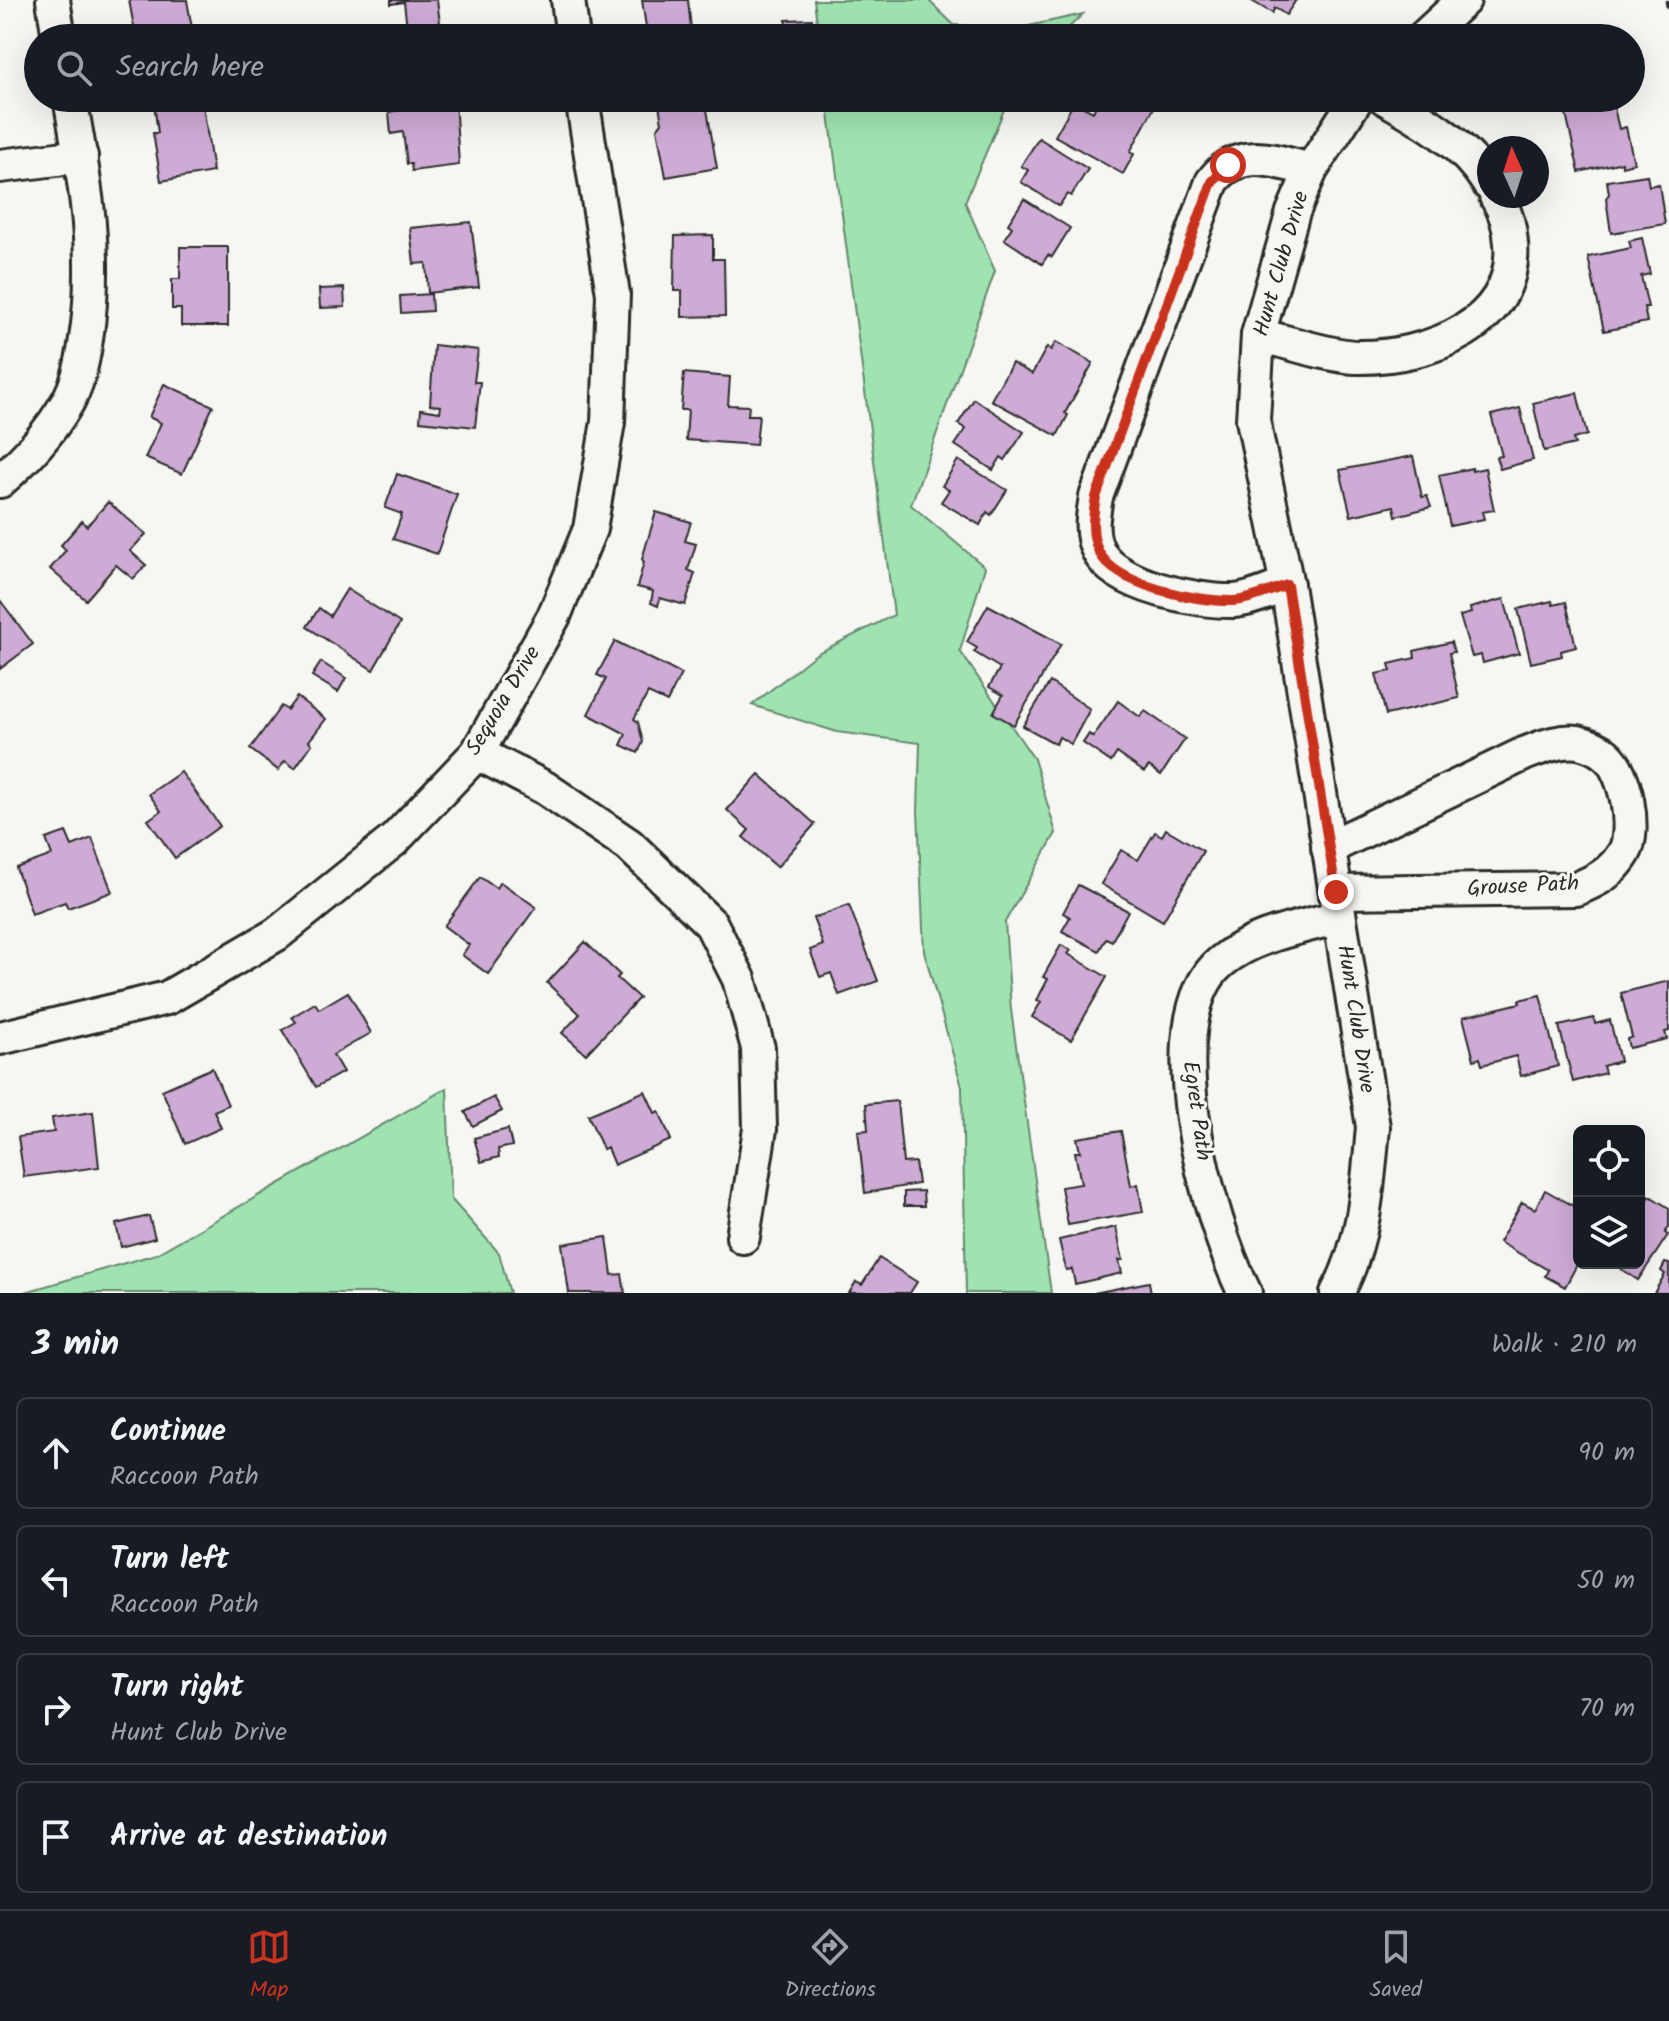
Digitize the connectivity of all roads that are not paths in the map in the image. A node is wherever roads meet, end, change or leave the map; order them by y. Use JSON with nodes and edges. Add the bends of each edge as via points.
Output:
{"nodes":[{"id":1,"x":53,"y":0,"type":"edge"},
{"id":2,"x":568,"y":0,"type":"edge"},
{"id":3,"x":1464,"y":0,"type":"edge"},
{"id":4,"x":57,"y":24,"type":"edge"},
{"id":5,"x":571,"y":24,"type":"edge"},
{"id":6,"x":1440,"y":24,"type":"edge"},
{"id":7,"x":73,"y":112,"type":"edge"},
{"id":8,"x":584,"y":112,"type":"edge"},
{"id":9,"x":1348,"y":112,"type":"edge"},
{"id":10,"x":1409,"y":112,"type":"edge"},
{"id":11,"x":81,"y":156,"type":"junction"},
{"id":12,"x":0,"y":166,"type":"edge"},
{"id":13,"x":1477,"y":168,"type":"edge"},
{"id":14,"x":1311,"y":170,"type":"junction"},
{"id":15,"x":1501,"y":208,"type":"edge"},
{"id":16,"x":1258,"y":335,"type":"junction"},
{"id":17,"x":0,"y":481,"type":"edge"},
{"id":18,"x":1287,"y":585,"type":"junction"},
{"id":19,"x":477,"y":753,"type":"junction"},
{"id":20,"x":1328,"y":848,"type":"junction"},
{"id":21,"x":1337,"y":904,"type":"junction"},
{"id":22,"x":0,"y":1038,"type":"edge"},
{"id":23,"x":743,"y":1237,"type":"dead end"},
{"id":24,"x":1350,"y":1288,"type":"edge"},
{"id":25,"x":1245,"y":1293,"type":"edge"}],
"edges":[{"from":1,"to":4,"type":"street"},
{"from":2,"to":5,"type":"street"},
{"from":3,"to":6,"type":"street"},
{"from":7,"to":11,"type":"street"},
{"from":8,"to":19,"type":"street","name":"Sequoia Drive","via":[[613,294],[605,438],[590,529],[554,616]]},
{"from":9,"to":14,"type":"street","name":"Hunt Club Drive"},
{"from":10,"to":13,"type":"street","via":[[1432,125]]},
{"from":11,"to":12,"type":"street"},
{"from":11,"to":17,"type":"street","via":[[93,249],[83,361],[69,402],[29,457]]},
{"from":14,"to":16,"type":"street","name":"Hunt Club Drive","via":[[1293,212]]},
{"from":14,"to":18,"type":"street","via":[[1248,158],[1228,165],[1212,182],[1096,497],[1092,523],[1106,562],[1145,587],[1235,601]]},
{"from":15,"to":16,"type":"street","via":[[1510,233],[1510,276],[1500,297],[1456,336],[1395,356],[1356,358]]},
{"from":16,"to":18,"type":"street","name":"Hunt Club Drive","via":[[1253,420]]},
{"from":18,"to":20,"type":"street","name":"Hunt Club Drive"},
{"from":19,"to":22,"type":"street","name":"Sequoia Drive","via":[[394,840],[277,934],[167,998]]},
{"from":19,"to":23,"type":"street","via":[[545,788],[629,845],[711,924],[739,979],[758,1048],[760,1129]]},
{"from":20,"to":21,"type":"street","name":"Hunt Club Drive"},
{"from":20,"to":21,"type":"street","name":"Grouse Path","via":[[1524,754],[1558,743],[1576,741],[1608,756],[1628,811],[1626,850],[1615,867],[1576,889]]},
{"from":21,"to":24,"type":"street","name":"Hunt Club Drive","via":[[1373,1127]]},
{"from":21,"to":25,"type":"street","name":"Egret Path","via":[[1247,943],[1218,964],[1193,1013],[1187,1051],[1195,1138]]}]}
